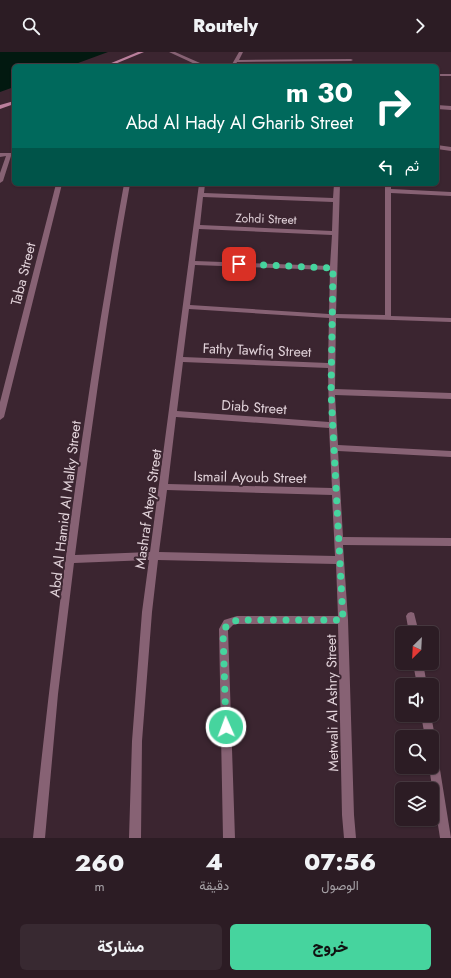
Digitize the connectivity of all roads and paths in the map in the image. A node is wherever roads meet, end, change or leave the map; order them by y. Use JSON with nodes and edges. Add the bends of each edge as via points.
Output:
{"nodes":[{"id":1,"x":142,"y":52,"type":"edge"},
{"id":2,"x":171,"y":52,"type":"edge"},
{"id":3,"x":240,"y":52,"type":"edge"},
{"id":4,"x":236,"y":61,"type":"junction"},
{"id":5,"x":351,"y":61,"type":"edge"},
{"id":6,"x":111,"y":64,"type":"edge"},
{"id":7,"x":199,"y":64,"type":"edge"},
{"id":8,"x":234,"y":64,"type":"edge"},
{"id":9,"x":439,"y":75,"type":"edge"},
{"id":10,"x":451,"y":75,"type":"edge"},
{"id":11,"x":12,"y":103,"type":"edge"},
{"id":12,"x":0,"y":107,"type":"edge"},
{"id":13,"x":439,"y":107,"type":"edge"},
{"id":14,"x":451,"y":108,"type":"edge"},
{"id":15,"x":439,"y":147,"type":"edge"},
{"id":16,"x":451,"y":149,"type":"edge"},
{"id":17,"x":12,"y":154,"type":"edge"},
{"id":18,"x":0,"y":155,"type":"edge"},
{"id":19,"x":0,"y":181,"type":"edge"},
{"id":20,"x":58,"y":186,"type":"edge"},
{"id":21,"x":127,"y":186,"type":"edge"},
{"id":22,"x":202,"y":186,"type":"edge"},
{"id":23,"x":338,"y":186,"type":"edge"},
{"id":24,"x":388,"y":186,"type":"edge"},
{"id":25,"x":388,"y":191,"type":"junction"},
{"id":26,"x":451,"y":194,"type":"edge"},
{"id":27,"x":201,"y":195,"type":"junction"},
{"id":28,"x":335,"y":200,"type":"junction"},
{"id":29,"x":197,"y":227,"type":"junction"},
{"id":30,"x":334,"y":233,"type":"junction"},
{"id":31,"x":192,"y":263,"type":"junction"},
{"id":32,"x":333,"y":268,"type":"junction"},
{"id":33,"x":187,"y":307,"type":"junction"},
{"id":34,"x":332,"y":316,"type":"junction"},
{"id":35,"x":388,"y":318,"type":"junction"},
{"id":36,"x":451,"y":320,"type":"edge"},
{"id":37,"x":180,"y":359,"type":"junction"},
{"id":38,"x":332,"y":366,"type":"junction"},
{"id":39,"x":331,"y":392,"type":"junction"},
{"id":40,"x":451,"y":396,"type":"edge"},
{"id":41,"x":174,"y":414,"type":"junction"},
{"id":42,"x":0,"y":417,"type":"edge"},
{"id":43,"x":333,"y":425,"type":"junction"},
{"id":44,"x":334,"y":448,"type":"junction"},
{"id":45,"x":451,"y":454,"type":"edge"},
{"id":46,"x":164,"y":488,"type":"junction"},
{"id":47,"x":336,"y":492,"type":"junction"},
{"id":48,"x":339,"y":540,"type":"junction"},
{"id":49,"x":451,"y":542,"type":"edge"},
{"id":50,"x":154,"y":556,"type":"junction"},
{"id":51,"x":72,"y":559,"type":"junction"},
{"id":52,"x":340,"y":560,"type":"junction"},
{"id":53,"x":411,"y":616,"type":"dead end"},
{"id":54,"x":343,"y":620,"type":"junction"},
{"id":55,"x":413,"y":626,"type":"edge"},
{"id":56,"x":436,"y":774,"type":"edge"},
{"id":57,"x":39,"y":838,"type":"edge"},
{"id":58,"x":135,"y":838,"type":"edge"},
{"id":59,"x":229,"y":838,"type":"edge"},
{"id":60,"x":350,"y":838,"type":"edge"},
{"id":61,"x":446,"y":838,"type":"edge"}],
"edges":[{"from":1,"to":6,"type":"street"},
{"from":2,"to":7,"type":"street"},
{"from":3,"to":4,"type":"street"},
{"from":4,"to":5,"type":"street"},
{"from":4,"to":8,"type":"street"},
{"from":9,"to":10,"type":"street"},
{"from":11,"to":12,"type":"street"},
{"from":13,"to":14,"type":"street"},
{"from":15,"to":16,"type":"street"},
{"from":17,"to":18,"type":"street"},
{"from":17,"to":19,"type":"street"},
{"from":20,"to":42,"type":"street","name":"Taba Street"},
{"from":21,"to":51,"type":"street","name":"Abd Al Hamid Al Malky Street","via":[[85,445]]},
{"from":22,"to":27,"type":"street","name":"Mashraf Ateya Street"},
{"from":23,"to":28,"type":"street","name":"Metwali Al Ashry Street"},
{"from":24,"to":25,"type":"street"},
{"from":25,"to":26,"type":"street"},
{"from":25,"to":35,"type":"street"},
{"from":27,"to":28,"type":"street"},
{"from":27,"to":29,"type":"street","name":"Mashraf Ateya Street"},
{"from":28,"to":30,"type":"street","name":"Metwali Al Ashry Street"},
{"from":29,"to":30,"type":"street","name":"Zohdi Street"},
{"from":29,"to":31,"type":"street","name":"Mashraf Ateya Street"},
{"from":30,"to":32,"type":"street","name":"Metwali Al Ashry Street"},
{"from":31,"to":32,"type":"street"},
{"from":31,"to":33,"type":"street","name":"Mashraf Ateya Street"},
{"from":32,"to":34,"type":"street","name":"Metwali Al Ashry Street"},
{"from":33,"to":34,"type":"street"},
{"from":33,"to":37,"type":"street","name":"Mashraf Ateya Street"},
{"from":34,"to":35,"type":"street"},
{"from":34,"to":38,"type":"street","name":"Metwali Al Ashry Street"},
{"from":35,"to":36,"type":"street"},
{"from":37,"to":38,"type":"street","name":"Fathy Tawfiq Street"},
{"from":37,"to":41,"type":"street","name":"Mashraf Ateya Street"},
{"from":38,"to":39,"type":"street","name":"Metwali Al Ashry Street"},
{"from":39,"to":40,"type":"street"},
{"from":39,"to":43,"type":"street","name":"Metwali Al Ashry Street"},
{"from":41,"to":43,"type":"street","name":"Diab Street"},
{"from":41,"to":46,"type":"street","name":"Mashraf Ateya Street"},
{"from":43,"to":44,"type":"street","name":"Metwali Al Ashry Street"},
{"from":44,"to":45,"type":"street"},
{"from":44,"to":47,"type":"street","name":"Metwali Al Ashry Street"},
{"from":46,"to":47,"type":"street","name":"Ismail Ayoub Street"},
{"from":46,"to":50,"type":"street","name":"Mashraf Ateya Street"},
{"from":47,"to":48,"type":"street","name":"Metwali Al Ashry Street"},
{"from":48,"to":49,"type":"street"},
{"from":48,"to":52,"type":"street","name":"Metwali Al Ashry Street"},
{"from":50,"to":51,"type":"street"},
{"from":50,"to":52,"type":"street"},
{"from":50,"to":58,"type":"street","name":"Mashraf Ateya Street","via":[[137,741]]},
{"from":51,"to":57,"type":"street","name":"Abd Al Hamid Al Malky Street","via":[[53,694]]},
{"from":52,"to":54,"type":"street","name":"Metwali Al Ashry Street"},
{"from":53,"to":55,"type":"street"},
{"from":54,"to":59,"type":"street","via":[[238,620],[224,627]]},
{"from":54,"to":60,"type":"street","name":"Metwali Al Ashry Street"},
{"from":56,"to":61,"type":"street"}]}
